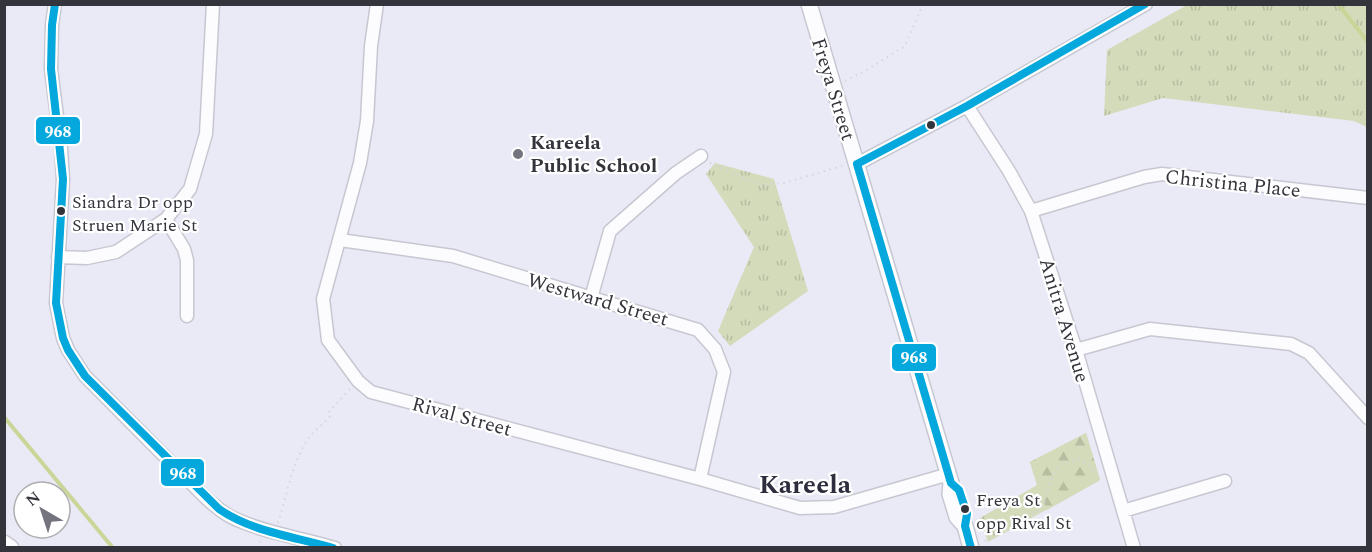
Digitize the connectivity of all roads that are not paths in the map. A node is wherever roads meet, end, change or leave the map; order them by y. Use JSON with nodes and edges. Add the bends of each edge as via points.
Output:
{"nodes":[{"id":1,"x":55,"y":4,"type":"edge"},
{"id":2,"x":213,"y":4,"type":"edge"},
{"id":3,"x":377,"y":4,"type":"edge"},
{"id":4,"x":809,"y":4,"type":"edge"},
{"id":5,"x":1146,"y":4,"type":"edge"},
{"id":6,"x":967,"y":106,"type":"junction"},
{"id":7,"x":701,"y":156,"type":"road end"},
{"id":8,"x":849,"y":165,"type":"junction"},
{"id":9,"x":1368,"y":198,"type":"edge"},
{"id":10,"x":1031,"y":211,"type":"junction"},
{"id":11,"x":166,"y":219,"type":"junction"},
{"id":12,"x":340,"y":240,"type":"junction"},
{"id":13,"x":58,"y":257,"type":"junction"},
{"id":14,"x":591,"y":298,"type":"junction"},
{"id":15,"x":188,"y":316,"type":"dead end"},
{"id":16,"x":1076,"y":350,"type":"junction"},
{"id":17,"x":1368,"y":418,"type":"edge"},
{"id":18,"x":950,"y":478,"type":"junction"},
{"id":19,"x":700,"y":479,"type":"junction"},
{"id":20,"x":1226,"y":481,"type":"dead end"},
{"id":21,"x":1123,"y":511,"type":"junction"},
{"id":22,"x":4,"y":543,"type":"edge"},
{"id":23,"x":11,"y":548,"type":"edge"},
{"id":24,"x":335,"y":548,"type":"edge"},
{"id":25,"x":971,"y":548,"type":"edge"},
{"id":26,"x":1134,"y":548,"type":"edge"}],
"edges":[{"from":1,"to":13,"type":"street","via":[[51,69],[63,179]]},
{"from":2,"to":11,"type":"street","via":[[206,134],[190,189]]},
{"from":3,"to":12,"type":"street","name":"Rival Street","via":[[367,121]]},
{"from":4,"to":8,"type":"street","name":"Freya Street"},
{"from":5,"to":6,"type":"street"},
{"from":6,"to":8,"type":"street"},
{"from":6,"to":10,"type":"street","name":"Anitra Avenue"},
{"from":7,"to":14,"type":"street","via":[[610,231]]},
{"from":8,"to":18,"type":"street","name":"Freya Street"},
{"from":9,"to":10,"type":"street","name":"Christina Place","via":[[1162,174]]},
{"from":10,"to":16,"type":"street","name":"Anitra Avenue"},
{"from":11,"to":13,"type":"street","via":[[116,252],[87,258]]},
{"from":11,"to":15,"type":"street","via":[[188,260]]},
{"from":12,"to":14,"type":"street","name":"Westward Street","via":[[453,256]]},
{"from":12,"to":19,"type":"street","name":"Rival Street","via":[[323,299],[328,340],[371,393]]},
{"from":13,"to":24,"type":"street","via":[[58,321],[68,350],[85,376],[212,504],[232,518]]},
{"from":14,"to":19,"type":"street","name":"Westward Street","via":[[698,330],[715,349],[724,372]]},
{"from":16,"to":17,"type":"street","via":[[1150,329],[1291,344],[1309,353]]},
{"from":16,"to":21,"type":"street","name":"Anitra Avenue"},
{"from":18,"to":19,"type":"street","name":"Rival Street","via":[[812,509]]},
{"from":18,"to":25,"type":"street","name":"Freya Street","via":[[959,490],[967,514],[965,526]]},
{"from":20,"to":21,"type":"street"},
{"from":21,"to":26,"type":"street","name":"Anitra Avenue"},
{"from":22,"to":23,"type":"street"}]}
